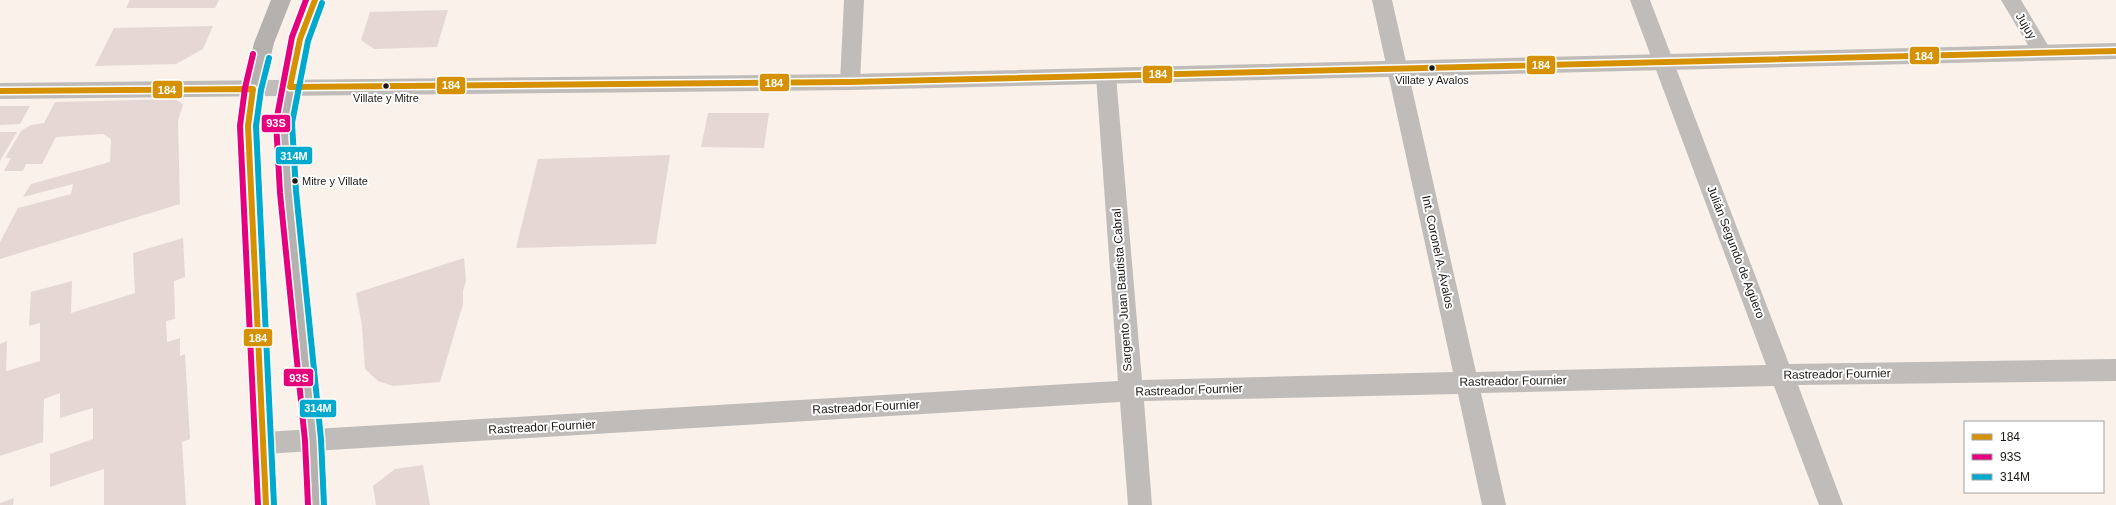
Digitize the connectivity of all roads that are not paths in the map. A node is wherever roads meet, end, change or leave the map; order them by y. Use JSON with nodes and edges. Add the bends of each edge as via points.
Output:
{"nodes":[{"id":1,"x":281,"y":0,"type":"edge"},
{"id":2,"x":315,"y":0,"type":"edge"},
{"id":3,"x":854,"y":0,"type":"edge"},
{"id":4,"x":1382,"y":0,"type":"edge"},
{"id":5,"x":1640,"y":0,"type":"edge"},
{"id":6,"x":2011,"y":0,"type":"edge"},
{"id":7,"x":2116,"y":51,"type":"edge"},
{"id":8,"x":2042,"y":52,"type":"junction"},
{"id":9,"x":1664,"y":62,"type":"junction"},
{"id":10,"x":1398,"y":69,"type":"junction"},
{"id":11,"x":1106,"y":76,"type":"junction"},
{"id":12,"x":850,"y":82,"type":"junction"},
{"id":13,"x":290,"y":87,"type":"junction"},
{"id":14,"x":253,"y":89,"type":"junction"},
{"id":15,"x":0,"y":91,"type":"edge"},
{"id":16,"x":2116,"y":370,"type":"edge"},
{"id":17,"x":1782,"y":375,"type":"junction"},
{"id":18,"x":1466,"y":382,"type":"junction"},
{"id":19,"x":1130,"y":391,"type":"junction"},
{"id":20,"x":313,"y":440,"type":"junction"},
{"id":21,"x":264,"y":443,"type":"junction"},
{"id":22,"x":266,"y":505,"type":"edge"},
{"id":23,"x":316,"y":505,"type":"edge"},
{"id":24,"x":1140,"y":505,"type":"edge"},
{"id":25,"x":1494,"y":505,"type":"edge"},
{"id":26,"x":1831,"y":505,"type":"edge"}],
"edges":[{"from":1,"to":14,"type":"main road","via":[[264,43]]},
{"from":2,"to":13,"type":"main road","via":[[300,40]]},
{"from":3,"to":12,"type":"street"},
{"from":4,"to":10,"type":"street","name":"Int. Coronel A. Ávalos"},
{"from":5,"to":9,"type":"street","name":"Julián Segundo de Agüero"},
{"from":6,"to":8,"type":"street","name":"Jujuy"},
{"from":7,"to":8,"type":"street"},
{"from":8,"to":9,"type":"street"},
{"from":9,"to":10,"type":"street"},
{"from":9,"to":17,"type":"street","name":"Julián Segundo de Agüero"},
{"from":10,"to":11,"type":"street"},
{"from":10,"to":18,"type":"street","name":"Int. Coronel A. Ávalos"},
{"from":11,"to":12,"type":"street"},
{"from":11,"to":19,"type":"street","name":"Sargento Juan Bautista Cabral"},
{"from":12,"to":13,"type":"street"},
{"from":13,"to":14,"type":"street"},
{"from":13,"to":20,"type":"main road","via":[[284,122],[288,192]]},
{"from":14,"to":15,"type":"street"},
{"from":14,"to":21,"type":"main road","via":[[248,126]]},
{"from":16,"to":17,"type":"street","name":"Rastreador Fournier"},
{"from":17,"to":18,"type":"street","name":"Rastreador Fournier"},
{"from":17,"to":26,"type":"street","name":"Julián Segundo de Agüero"},
{"from":18,"to":19,"type":"street","name":"Rastreador Fournier"},
{"from":18,"to":25,"type":"street","name":"Int. Coronel A. Ávalos"},
{"from":19,"to":20,"type":"street","name":"Rastreador Fournier"},
{"from":19,"to":24,"type":"street","name":"Sargento Juan Bautista Cabral"},
{"from":20,"to":21,"type":"street","name":"Rastreador Fournier"},
{"from":20,"to":23,"type":"main road"},
{"from":21,"to":22,"type":"main road"}]}
